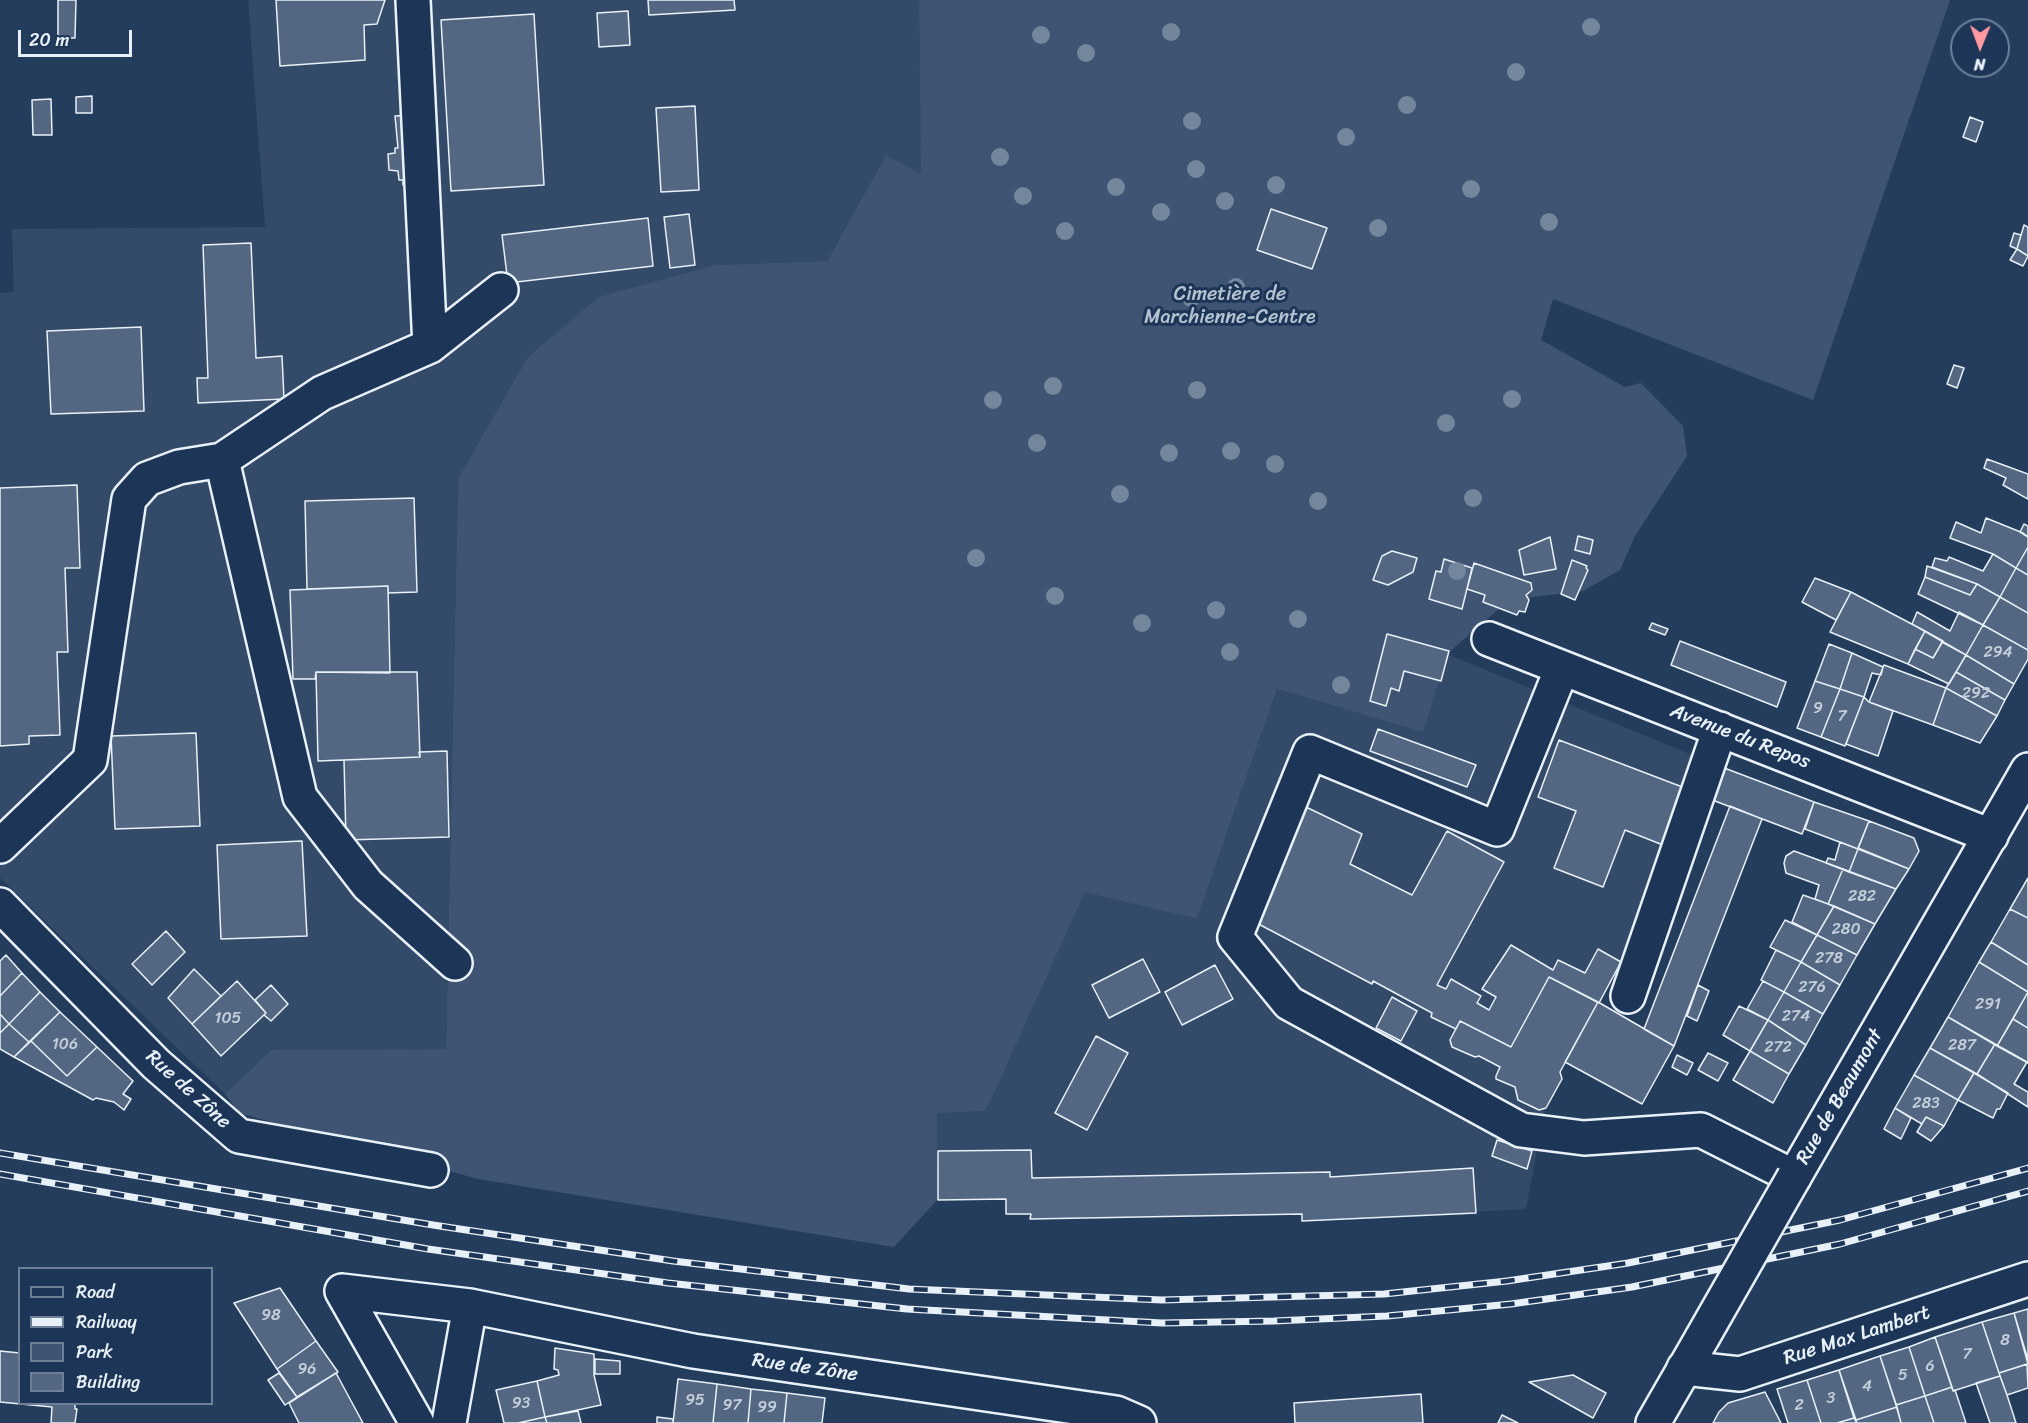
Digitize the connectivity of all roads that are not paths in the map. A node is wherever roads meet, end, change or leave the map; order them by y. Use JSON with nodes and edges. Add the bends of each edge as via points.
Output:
{"nodes":[{"id":1,"x":413,"y":0,"type":"edge"},
{"id":2,"x":501,"y":290,"type":"dead end"},
{"id":3,"x":430,"y":346,"type":"junction"},
{"id":4,"x":222,"y":460,"type":"junction"},
{"id":5,"x":1489,"y":639,"type":"dead end"},
{"id":6,"x":1562,"y":668,"type":"junction"},
{"id":7,"x":1720,"y":729,"type":"junction"},
{"id":8,"x":2028,"y":770,"type":"edge"},
{"id":9,"x":1990,"y":836,"type":"junction"},
{"id":10,"x":0,"y":846,"type":"edge"},
{"id":11,"x":0,"y":905,"type":"edge"},
{"id":12,"x":455,"y":963,"type":"dead end"},
{"id":13,"x":1628,"y":996,"type":"dead end"},
{"id":14,"x":431,"y":1170,"type":"dead end"},
{"id":15,"x":1794,"y":1177,"type":"junction"},
{"id":16,"x":2028,"y":1280,"type":"edge"},
{"id":17,"x":470,"y":1306,"type":"junction"},
{"id":18,"x":1684,"y":1368,"type":"junction"},
{"id":19,"x":417,"y":1423,"type":"edge"},
{"id":20,"x":449,"y":1423,"type":"edge"},
{"id":21,"x":1139,"y":1423,"type":"edge"},
{"id":22,"x":1653,"y":1423,"type":"edge"}],
"edges":[{"from":1,"to":3,"type":"street"},
{"from":2,"to":3,"type":"street"},
{"from":3,"to":4,"type":"street","via":[[322,393]]},
{"from":4,"to":10,"type":"street","via":[[179,467],[147,479],[129,499],[90,760]]},
{"from":4,"to":12,"type":"street","via":[[300,797],[368,885]]},
{"from":5,"to":6,"type":"street","name":"Avenue du Repos"},
{"from":6,"to":7,"type":"street","name":"Avenue du Repos"},
{"from":6,"to":15,"type":"street","via":[[1497,829],[1310,752],[1235,937],[1289,1003],[1521,1130],[1584,1138],[1701,1130]]},
{"from":7,"to":9,"type":"street","name":"Avenue du Repos"},
{"from":7,"to":13,"type":"street"},
{"from":8,"to":9,"type":"street","name":"Rue de Beaumont"},
{"from":9,"to":15,"type":"street","name":"Rue de Beaumont"},
{"from":11,"to":14,"type":"street","name":"Rue de Zône","via":[[156,1064],[239,1136]]},
{"from":15,"to":18,"type":"street","name":"Rue de Beaumont","bridge":true},
{"from":16,"to":18,"type":"street","name":"Rue Max Lambert","via":[[1740,1374]]},
{"from":17,"to":19,"type":"street","name":"Rue de Zône","via":[[342,1291]]},
{"from":17,"to":20,"type":"street"},
{"from":17,"to":21,"type":"street","name":"Rue de Zône","via":[[693,1352],[1116,1413]]},
{"from":18,"to":22,"type":"street","name":"Rue de Beaumont"}]}
